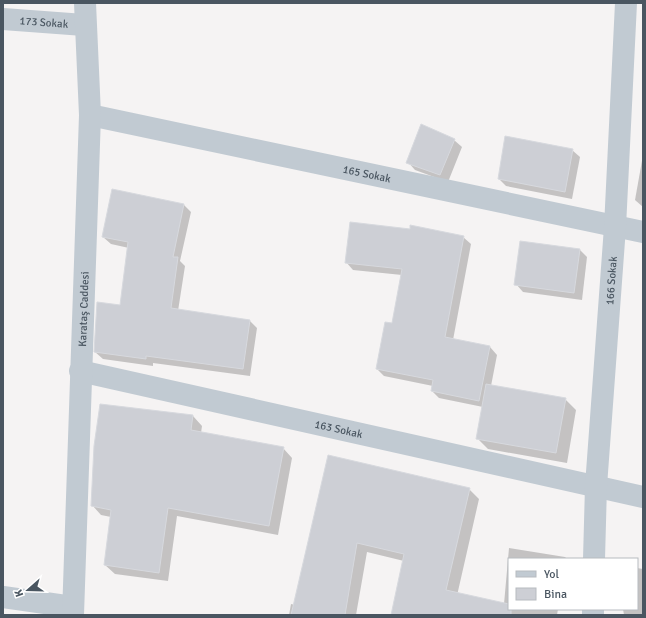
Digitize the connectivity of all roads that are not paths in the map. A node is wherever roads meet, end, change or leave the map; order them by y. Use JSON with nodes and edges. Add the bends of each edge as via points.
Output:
{"nodes":[{"id":1,"x":85,"y":3,"type":"edge"},
{"id":2,"x":626,"y":3,"type":"edge"},
{"id":3,"x":3,"y":19,"type":"edge"},
{"id":4,"x":84,"y":25,"type":"junction"},
{"id":5,"x":90,"y":115,"type":"junction"},
{"id":6,"x":615,"y":227,"type":"junction"},
{"id":7,"x":643,"y":232,"type":"edge"},
{"id":8,"x":80,"y":371,"type":"junction"},
{"id":9,"x":596,"y":486,"type":"junction"},
{"id":10,"x":643,"y":497,"type":"edge"},
{"id":11,"x":594,"y":558,"type":"edge"},
{"id":12,"x":3,"y":597,"type":"edge"},
{"id":13,"x":73,"y":611,"type":"edge"}],
"edges":[{"from":1,"to":4,"type":"street","name":"Karataş Caddesi"},
{"from":2,"to":6,"type":"street","name":"166 Sokak"},
{"from":3,"to":4,"type":"street","name":"173 Sokak"},
{"from":4,"to":5,"type":"street","name":"Karataş Caddesi"},
{"from":5,"to":6,"type":"street","name":"165 Sokak"},
{"from":5,"to":8,"type":"street","name":"Karataş Caddesi"},
{"from":6,"to":7,"type":"street","name":"165 Sokak"},
{"from":6,"to":9,"type":"street","name":"166 Sokak"},
{"from":8,"to":9,"type":"street","name":"163 Sokak"},
{"from":8,"to":13,"type":"street","name":"Karataş Caddesi"},
{"from":9,"to":10,"type":"street","name":"163 Sokak"},
{"from":9,"to":11,"type":"street","name":"166 Sokak"},
{"from":12,"to":13,"type":"street"}]}
